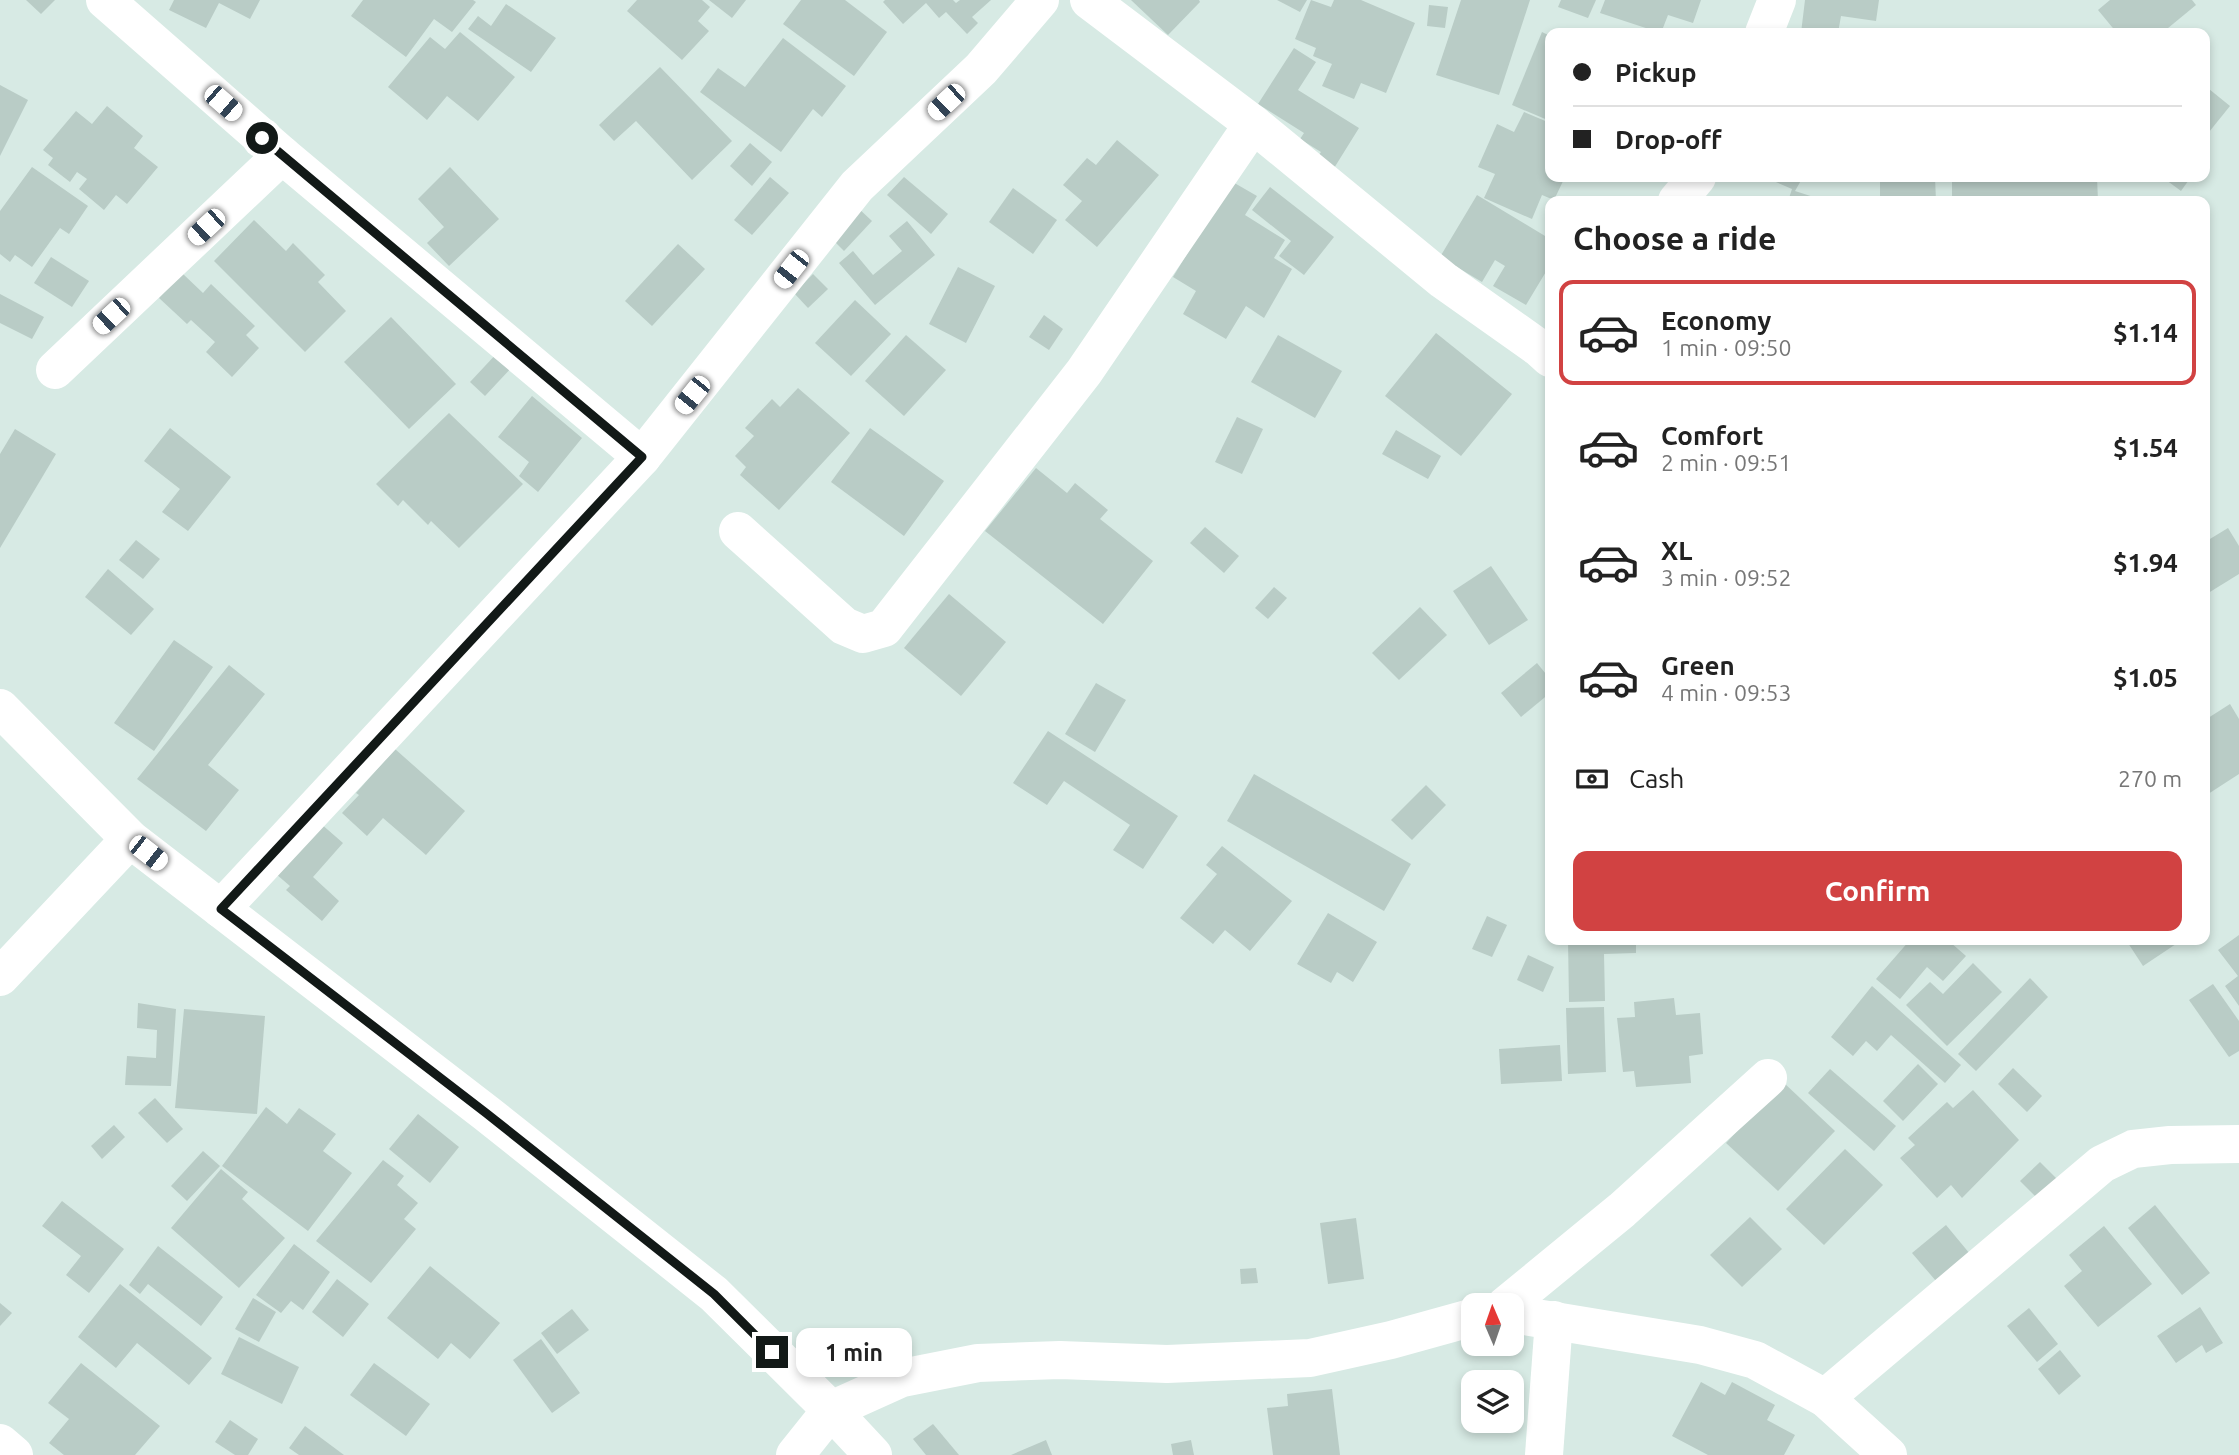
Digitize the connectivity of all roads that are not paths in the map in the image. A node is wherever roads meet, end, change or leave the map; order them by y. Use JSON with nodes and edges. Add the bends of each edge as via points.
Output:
{"nodes":[{"id":1,"x":105,"y":0,"type":"edge"},
{"id":2,"x":1040,"y":0,"type":"edge"},
{"id":3,"x":1088,"y":0,"type":"edge"},
{"id":4,"x":1777,"y":0,"type":"edge"},
{"id":5,"x":1766,"y":28,"type":"edge"},
{"id":6,"x":1253,"y":124,"type":"junction"},
{"id":7,"x":282,"y":155,"type":"junction"},
{"id":8,"x":1693,"y":182,"type":"edge"},
{"id":9,"x":1681,"y":196,"type":"edge"},
{"id":10,"x":1545,"y":346,"type":"edge"},
{"id":11,"x":55,"y":370,"type":"dead end"},
{"id":12,"x":642,"y":457,"type":"junction"},
{"id":13,"x":738,"y":531,"type":"dead end"},
{"id":14,"x":0,"y":708,"type":"edge"},
{"id":15,"x":130,"y":839,"type":"junction"},
{"id":16,"x":221,"y":909,"type":"junction"},
{"id":17,"x":0,"y":976,"type":"edge"},
{"id":18,"x":1768,"y":1078,"type":"dead end"},
{"id":19,"x":2239,"y":1144,"type":"edge"},
{"id":20,"x":1521,"y":1293,"type":"edge"},
{"id":21,"x":1524,"y":1316,"type":"edge"},
{"id":22,"x":1554,"y":1320,"type":"junction"},
{"id":23,"x":1461,"y":1321,"type":"edge"},
{"id":24,"x":1825,"y":1398,"type":"junction"},
{"id":25,"x":831,"y":1409,"type":"junction"},
{"id":26,"x":0,"y":1443,"type":"edge"},
{"id":27,"x":14,"y":1455,"type":"edge"},
{"id":28,"x":795,"y":1455,"type":"edge"},
{"id":29,"x":873,"y":1455,"type":"edge"},
{"id":30,"x":1544,"y":1455,"type":"edge"},
{"id":31,"x":1888,"y":1455,"type":"edge"}],
"edges":[{"from":1,"to":7,"type":"street"},
{"from":2,"to":12,"type":"street","via":[[981,69],[857,186]]},
{"from":3,"to":6,"type":"street"},
{"from":4,"to":5,"type":"street"},
{"from":6,"to":10,"type":"street","via":[[1444,280]]},
{"from":6,"to":13,"type":"street","via":[[1084,372],[884,628],[863,634],[844,626]]},
{"from":7,"to":11,"type":"street"},
{"from":7,"to":12,"type":"street"},
{"from":8,"to":9,"type":"street"},
{"from":12,"to":16,"type":"street"},
{"from":14,"to":15,"type":"street"},
{"from":15,"to":16,"type":"street"},
{"from":15,"to":17,"type":"street"},
{"from":16,"to":25,"type":"street","via":[[714,1294]]},
{"from":18,"to":20,"type":"street","via":[[1622,1210]]},
{"from":19,"to":24,"type":"street","via":[[2133,1149],[2102,1164]]},
{"from":21,"to":22,"type":"street"},
{"from":22,"to":24,"type":"street","via":[[1700,1345],[1755,1360]]},
{"from":22,"to":30,"type":"street"},
{"from":23,"to":25,"type":"street","via":[[1310,1357],[1167,1364],[978,1363],[902,1378]]},
{"from":24,"to":31,"type":"street"},
{"from":25,"to":28,"type":"street"},
{"from":25,"to":29,"type":"street"},
{"from":26,"to":27,"type":"street"}]}
